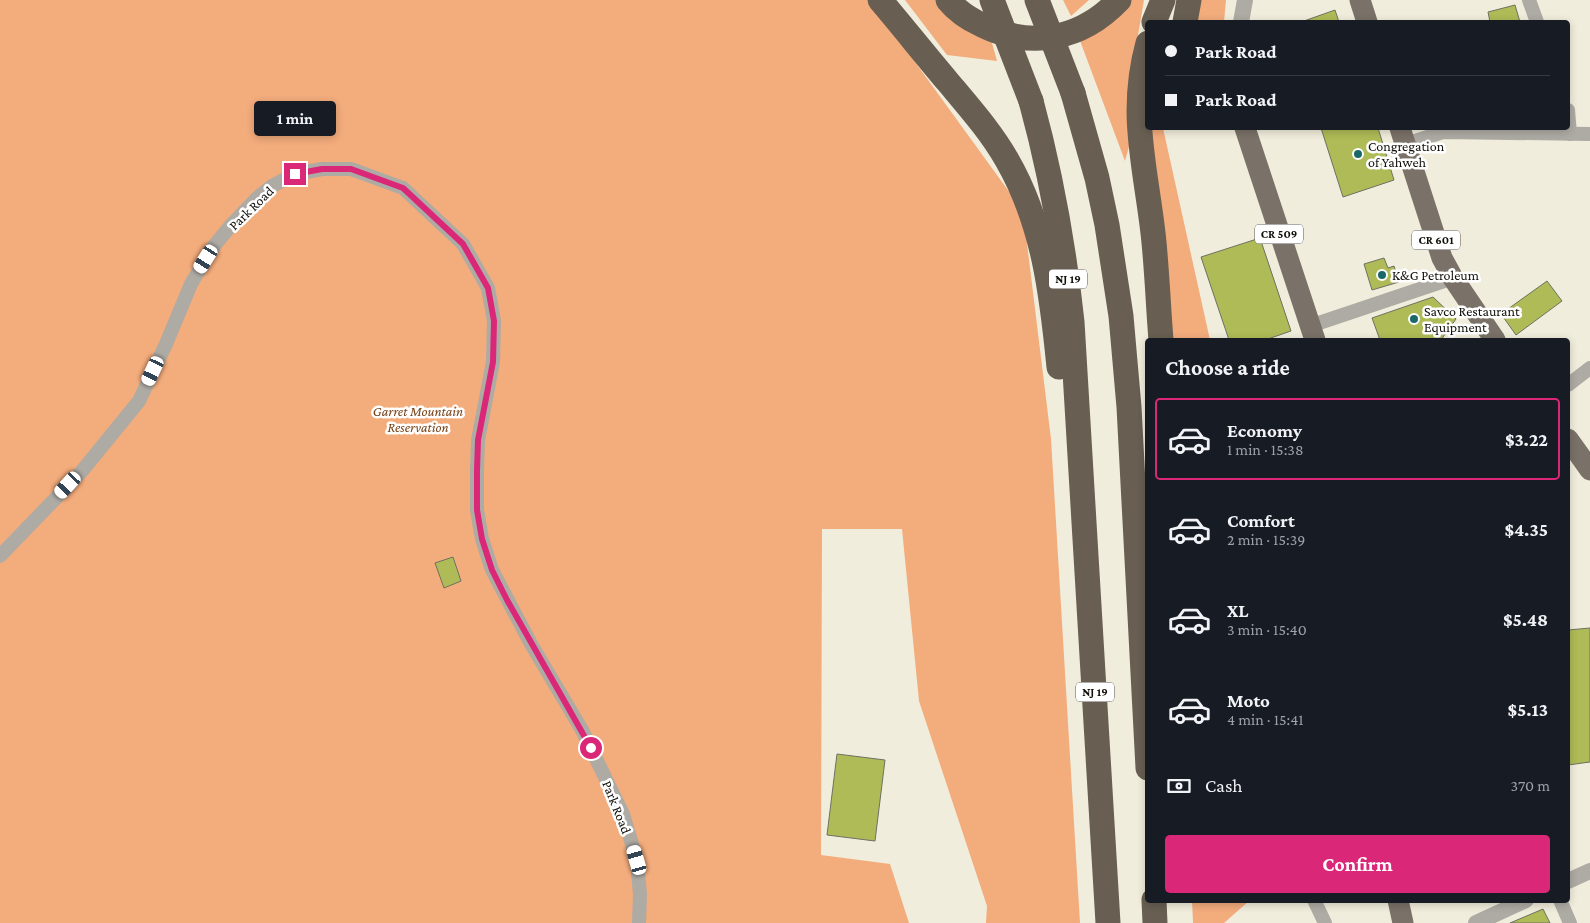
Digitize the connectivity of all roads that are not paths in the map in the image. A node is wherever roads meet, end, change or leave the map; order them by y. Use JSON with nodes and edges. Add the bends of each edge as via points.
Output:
{"nodes":[{"id":1,"x":880,"y":0,"type":"edge"},
{"id":2,"x":890,"y":0,"type":"edge"},
{"id":3,"x":948,"y":0,"type":"edge"},
{"id":4,"x":992,"y":0,"type":"edge"},
{"id":5,"x":1037,"y":0,"type":"edge"},
{"id":6,"x":1119,"y":0,"type":"edge"},
{"id":7,"x":1163,"y":0,"type":"edge"},
{"id":8,"x":1189,"y":0,"type":"edge"},
{"id":9,"x":1245,"y":0,"type":"edge"},
{"id":10,"x":1360,"y":0,"type":"edge"},
{"id":11,"x":1529,"y":0,"type":"edge"},
{"id":12,"x":1155,"y":20,"type":"edge"},
{"id":13,"x":1185,"y":20,"type":"edge"},
{"id":14,"x":1241,"y":20,"type":"edge"},
{"id":15,"x":1366,"y":20,"type":"edge"},
{"id":16,"x":1536,"y":20,"type":"edge"},
{"id":17,"x":1145,"y":56,"type":"edge"},
{"id":18,"x":935,"y":66,"type":"junction"},
{"id":19,"x":1246,"y":130,"type":"edge"},
{"id":20,"x":1570,"y":130,"type":"edge"},
{"id":21,"x":1570,"y":134,"type":"junction"},
{"id":22,"x":1590,"y":134,"type":"edge"},
{"id":23,"x":1403,"y":136,"type":"edge"},
{"id":24,"x":1453,"y":278,"type":"junction"},
{"id":25,"x":1312,"y":333,"type":"edge"},
{"id":26,"x":1161,"y":338,"type":"edge"},
{"id":27,"x":1495,"y":338,"type":"edge"},
{"id":28,"x":1590,"y":368,"type":"edge"},
{"id":29,"x":1570,"y":383,"type":"edge"},
{"id":30,"x":1570,"y":442,"type":"edge"},
{"id":31,"x":1082,"y":461,"type":"junction"},
{"id":32,"x":1590,"y":470,"type":"edge"},
{"id":33,"x":0,"y":556,"type":"edge"},
{"id":34,"x":1145,"y":637,"type":"edge"},
{"id":35,"x":1142,"y":658,"type":"junction"},
{"id":36,"x":1145,"y":713,"type":"edge"},
{"id":37,"x":1590,"y":871,"type":"edge"},
{"id":38,"x":1570,"y":880,"type":"edge"},
{"id":39,"x":1154,"y":903,"type":"edge"},
{"id":40,"x":1315,"y":903,"type":"edge"},
{"id":41,"x":1399,"y":903,"type":"edge"},
{"id":42,"x":1519,"y":903,"type":"edge"},
{"id":43,"x":1561,"y":903,"type":"edge"},
{"id":44,"x":639,"y":923,"type":"edge"},
{"id":45,"x":1108,"y":923,"type":"edge"},
{"id":46,"x":1155,"y":923,"type":"edge"},
{"id":47,"x":1325,"y":923,"type":"edge"},
{"id":48,"x":1403,"y":923,"type":"edge"},
{"id":49,"x":1476,"y":923,"type":"edge"},
{"id":50,"x":1570,"y":923,"type":"edge"}],
"edges":[{"from":1,"to":18,"type":"highway"},
{"from":2,"to":18,"type":"highway"},
{"from":3,"to":6,"type":"highway","via":[[962,13],[990,29],[1038,39],[1085,26]]},
{"from":4,"to":31,"type":"highway","number":"NJ 19","bridge":true,"via":[[1030,101],[1061,233],[1072,322]]},
{"from":5,"to":35,"type":"highway","bridge":true,"via":[[1073,93],[1097,178],[1121,316],[1130,408]]},
{"from":7,"to":12,"type":"highway"},
{"from":8,"to":13,"type":"highway"},
{"from":9,"to":14,"type":"street"},
{"from":10,"to":15,"type":"main road"},
{"from":11,"to":16,"type":"street"},
{"from":17,"to":26,"type":"highway","via":[[1138,121],[1153,233]]},
{"from":18,"to":31,"type":"highway","via":[[998,144],[1027,202],[1047,272],[1064,423]]},
{"from":19,"to":25,"type":"main road","number":"CR 509"},
{"from":20,"to":21,"type":"street"},
{"from":21,"to":22,"type":"street"},
{"from":21,"to":23,"type":"street","via":[[1443,132]]},
{"from":23,"to":24,"type":"main road","number":"CR 601","via":[[1435,239]]},
{"from":24,"to":25,"type":"street"},
{"from":24,"to":27,"type":"main road","number":"CR 601"},
{"from":28,"to":29,"type":"street"},
{"from":30,"to":32,"type":"main road"},
{"from":31,"to":45,"type":"highway","number":"NJ 19"},
{"from":33,"to":44,"type":"street","name":"Park Road","via":[[82,471],[138,401],[191,284],[214,246],[256,199],[295,174],[322,169],[351,169],[403,188],[463,244],[488,288],[494,321],[493,362],[478,440],[477,510],[482,539],[496,578],[582,730],[623,814],[637,860]]},
{"from":34,"to":35,"type":"highway"},
{"from":35,"to":36,"type":"highway"},
{"from":37,"to":38,"type":"street"},
{"from":39,"to":46,"type":"highway"},
{"from":40,"to":47,"type":"street"},
{"from":41,"to":48,"type":"main road"},
{"from":42,"to":49,"type":"street"},
{"from":43,"to":50,"type":"street"}]}
